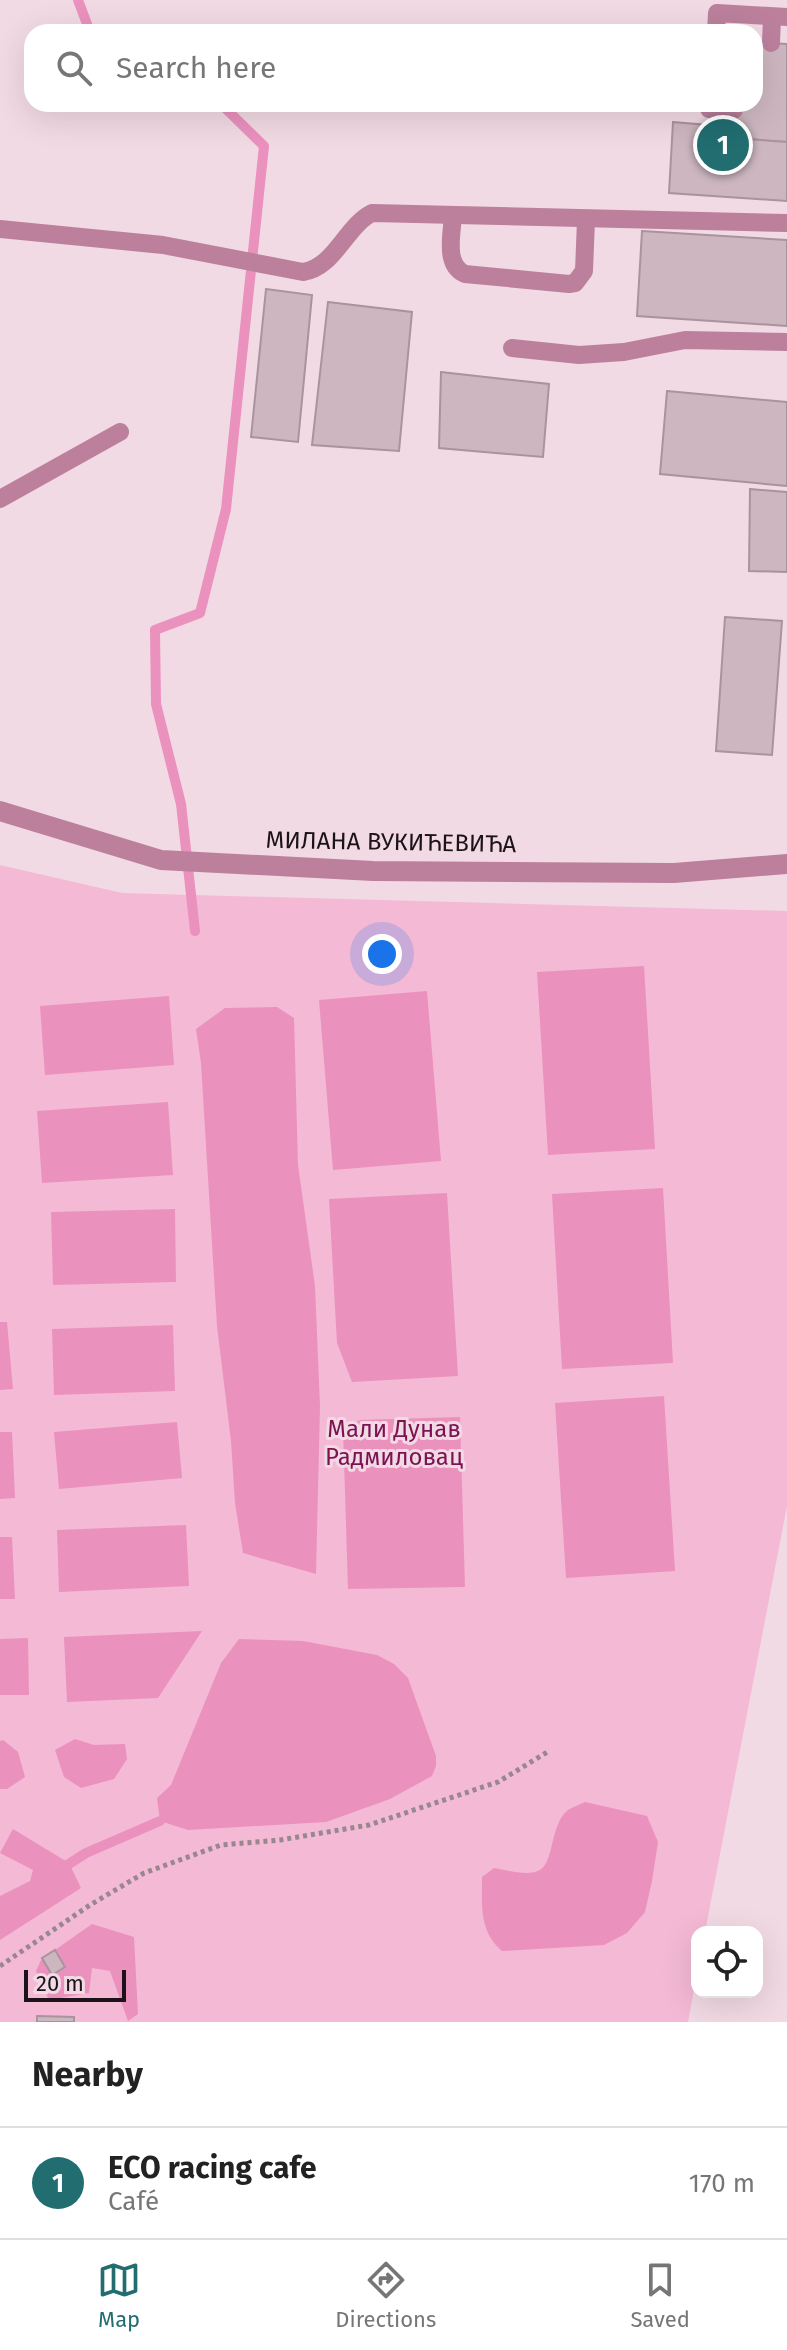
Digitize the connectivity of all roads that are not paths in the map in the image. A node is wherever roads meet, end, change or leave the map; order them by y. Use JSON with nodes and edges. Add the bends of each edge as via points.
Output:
{"nodes":[{"id":1,"x":780,"y":17,"type":"edge"},
{"id":2,"x":716,"y":24,"type":"edge"},
{"id":3,"x":771,"y":43,"type":"dead end"},
{"id":4,"x":453,"y":215,"type":"junction"},
{"id":5,"x":586,"y":220,"type":"junction"},
{"id":6,"x":787,"y":223,"type":"edge"},
{"id":7,"x":0,"y":229,"type":"edge"},
{"id":8,"x":787,"y":342,"type":"edge"},
{"id":9,"x":512,"y":348,"type":"dead end"},
{"id":10,"x":120,"y":432,"type":"dead end"},
{"id":11,"x":0,"y":499,"type":"edge"},
{"id":12,"x":0,"y":811,"type":"edge"},
{"id":13,"x":787,"y":864,"type":"edge"}],
"edges":[{"from":1,"to":2,"type":"lane","via":[[717,13]]},
{"from":1,"to":3,"type":"lane"},
{"from":4,"to":5,"type":"lane"},
{"from":4,"to":5,"type":"lane","via":[[451,260],[458,272],[569,284],[584,271]]},
{"from":4,"to":7,"type":"lane","via":[[372,213],[357,222],[319,267],[303,272],[163,245]]},
{"from":5,"to":6,"type":"lane"},
{"from":8,"to":9,"type":"lane","via":[[685,340],[579,355]]},
{"from":10,"to":11,"type":"lane"},
{"from":12,"to":13,"type":"street","name":"МИЛАНА ВУКИЋЕВИЋА","via":[[173,861],[373,871],[658,873]]}]}
